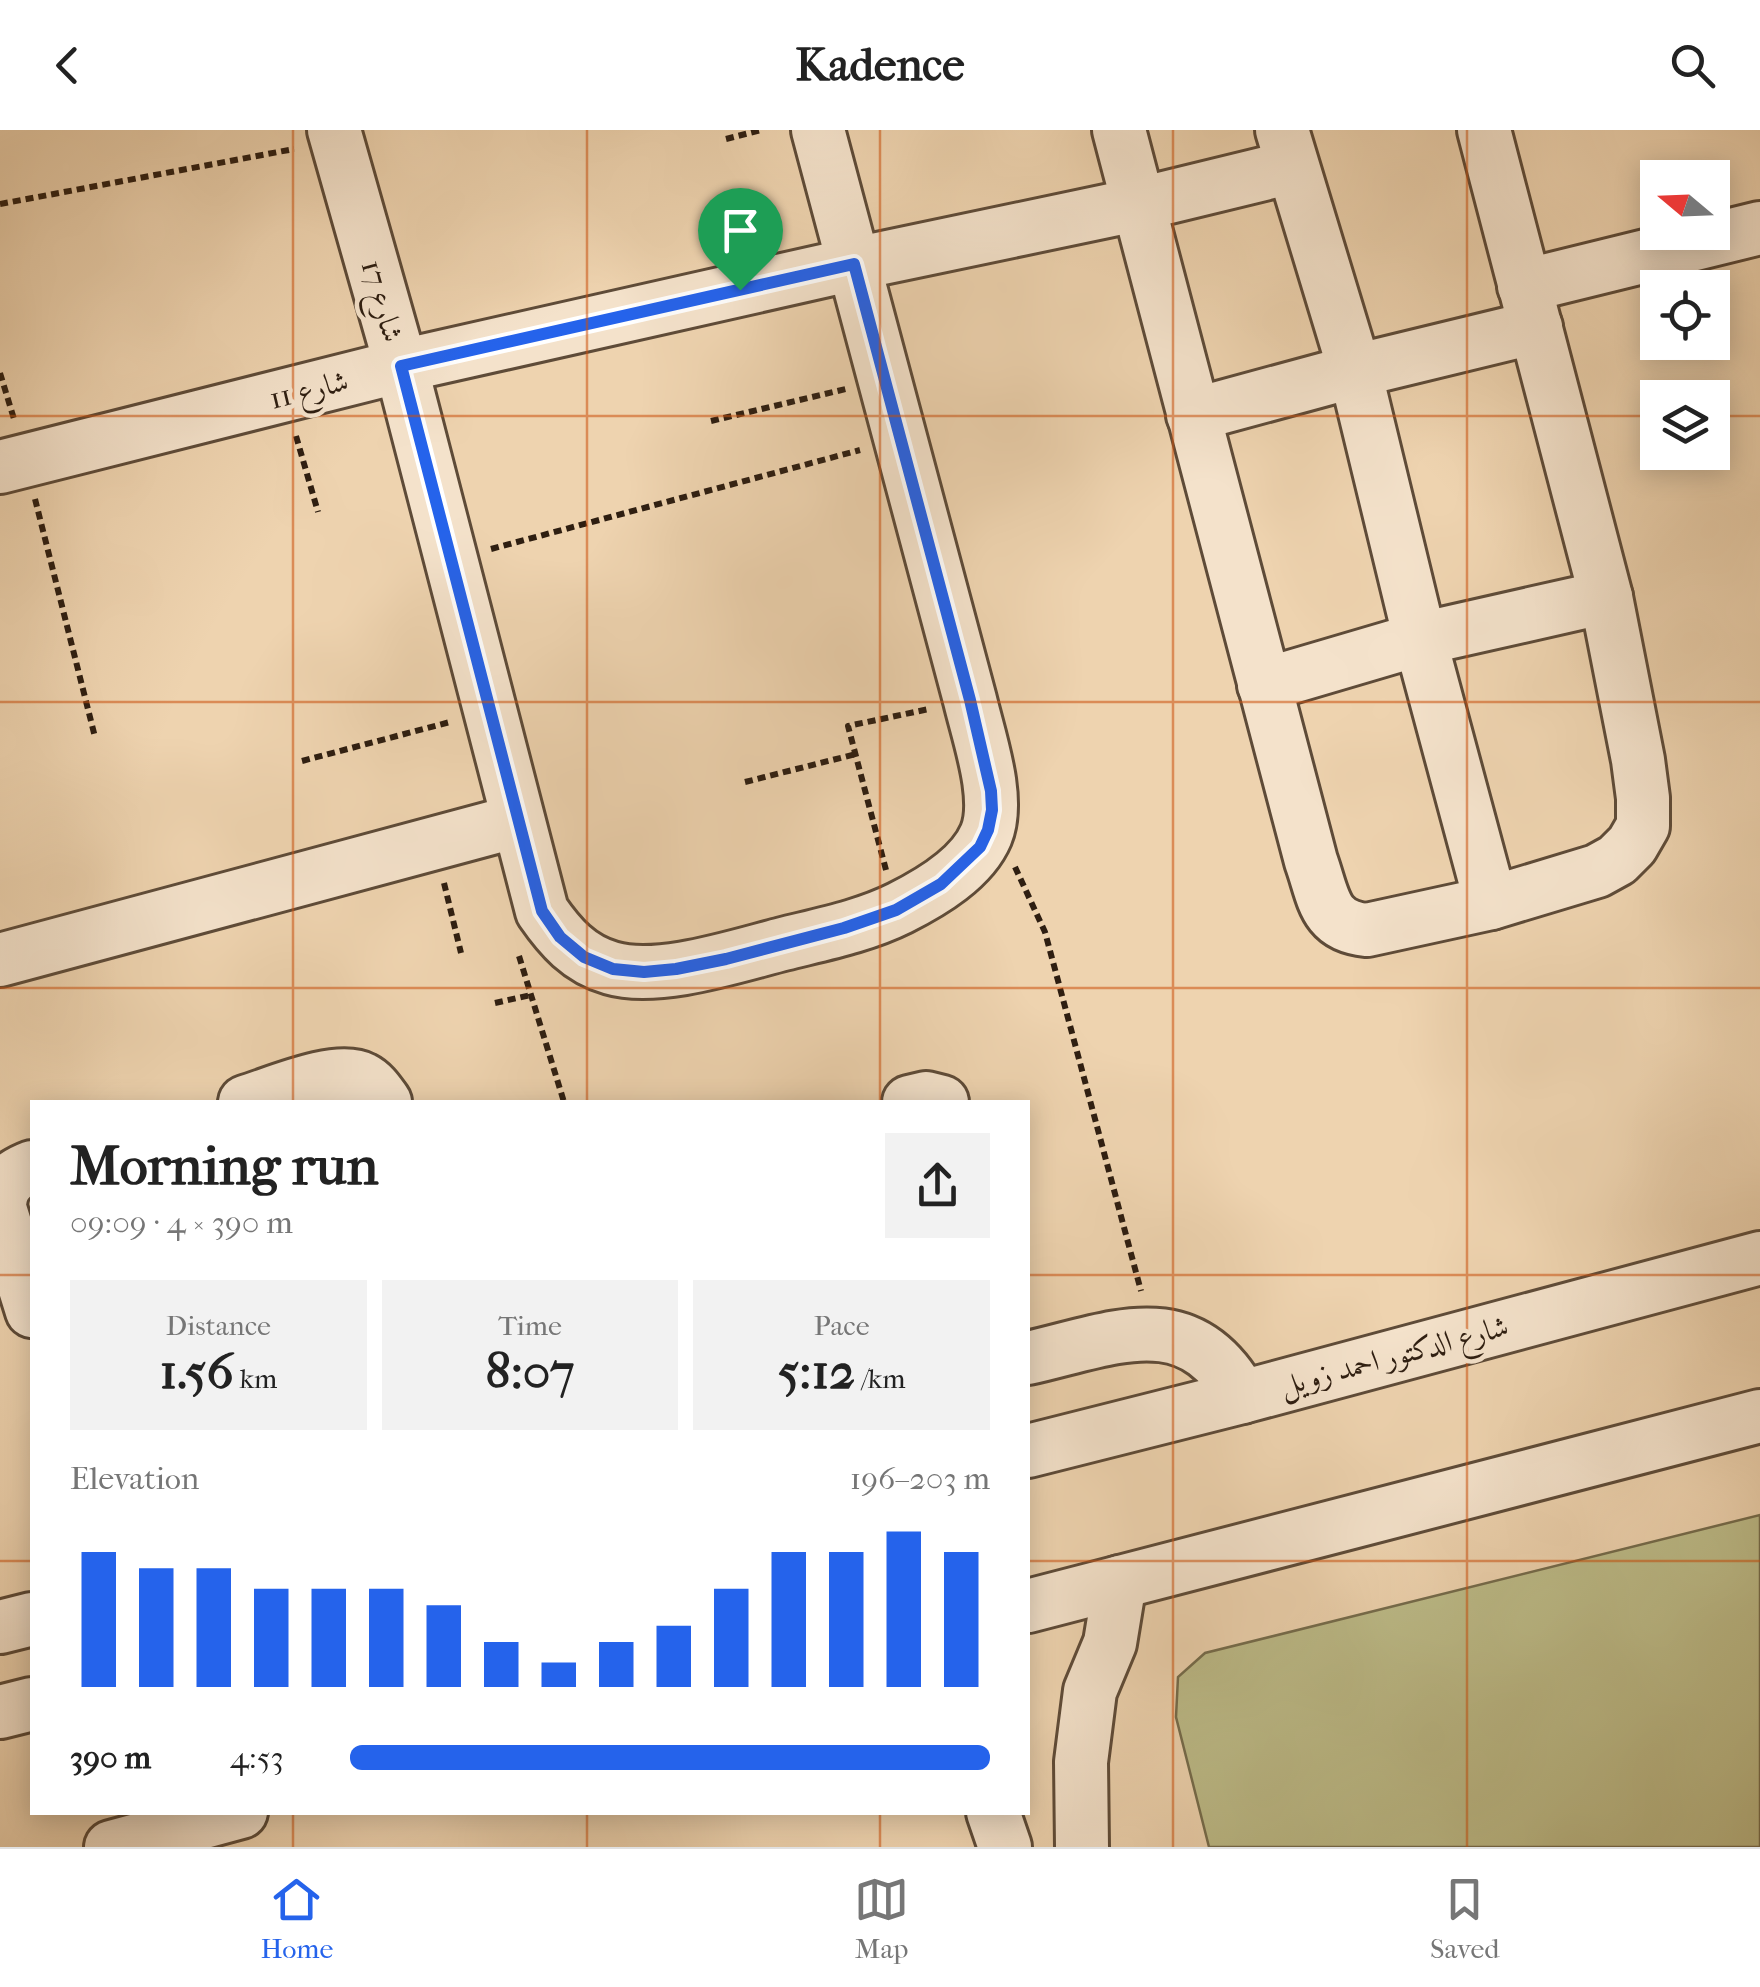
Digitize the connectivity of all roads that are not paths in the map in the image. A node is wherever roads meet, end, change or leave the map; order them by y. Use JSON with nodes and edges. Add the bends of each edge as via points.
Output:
{"nodes":[{"id":1,"x":818,"y":130,"type":"edge"},
{"id":2,"x":1120,"y":130,"type":"edge"},
{"id":3,"x":1484,"y":130,"type":"edge"},
{"id":4,"x":336,"y":135,"type":"edge"},
{"id":5,"x":1288,"y":148,"type":"edge"},
{"id":6,"x":1140,"y":204,"type":"junction"},
{"id":7,"x":1760,"y":228,"type":"edge"},
{"id":8,"x":854,"y":264,"type":"junction"},
{"id":9,"x":1530,"y":307,"type":"junction"},
{"id":10,"x":401,"y":366,"type":"junction"},
{"id":11,"x":1355,"y":371,"type":"junction"},
{"id":12,"x":1193,"y":415,"type":"junction"},
{"id":13,"x":13,"y":463,"type":"edge"},
{"id":14,"x":1606,"y":598,"type":"junction"},
{"id":15,"x":1420,"y":639,"type":"junction"},
{"id":16,"x":1264,"y":685,"type":"junction"},
{"id":17,"x":517,"y":821,"type":"junction"},
{"id":18,"x":1491,"y":903,"type":"junction"},
{"id":19,"x":0,"y":960,"type":"edge"},
{"id":20,"x":252,"y":1100,"type":"edge"},
{"id":21,"x":384,"y":1100,"type":"edge"},
{"id":22,"x":30,"y":1169,"type":"edge"},
{"id":23,"x":1760,"y":1258,"type":"edge"},
{"id":24,"x":30,"y":1304,"type":"edge"},
{"id":25,"x":1030,"y":1358,"type":"edge"},
{"id":26,"x":1242,"y":1397,"type":"junction"},
{"id":27,"x":1760,"y":1416,"type":"edge"},
{"id":28,"x":1030,"y":1451,"type":"edge"},
{"id":29,"x":1120,"y":1582,"type":"junction"},
{"id":30,"x":1030,"y":1605,"type":"edge"},
{"id":31,"x":30,"y":1620,"type":"edge"},
{"id":32,"x":0,"y":1628,"type":"edge"},
{"id":33,"x":30,"y":1704,"type":"edge"},
{"id":34,"x":0,"y":1712,"type":"edge"},
{"id":35,"x":230,"y":1815,"type":"edge"},
{"id":36,"x":993,"y":1815,"type":"edge"},
{"id":37,"x":1078,"y":1846,"type":"edge"},
{"id":38,"x":111,"y":1847,"type":"edge"},
{"id":39,"x":1005,"y":1847,"type":"edge"}],
"edges":[{"from":1,"to":8,"type":"street"},
{"from":2,"to":6,"type":"street"},
{"from":3,"to":9,"type":"street"},
{"from":4,"to":10,"type":"street","name":"شارع 17"},
{"from":5,"to":6,"type":"street","name":"شارع 11"},
{"from":5,"to":11,"type":"street"},
{"from":6,"to":8,"type":"street","name":"شارع 11"},
{"from":6,"to":12,"type":"street"},
{"from":7,"to":9,"type":"street"},
{"from":8,"to":10,"type":"street","name":"شارع 11"},
{"from":8,"to":17,"type":"street","name":"شارع 17","via":[[991,791],[980,847],[941,884],[896,910],[726,959],[644,972],[584,957],[560,937],[542,911]]},
{"from":9,"to":11,"type":"street"},
{"from":9,"to":14,"type":"street"},
{"from":10,"to":13,"type":"street","name":"شارع 11"},
{"from":10,"to":17,"type":"street","name":"شارع 17"},
{"from":11,"to":12,"type":"street"},
{"from":11,"to":15,"type":"street"},
{"from":12,"to":16,"type":"street"},
{"from":14,"to":15,"type":"street"},
{"from":14,"to":18,"type":"street","via":[[1638,760],[1643,826],[1617,860],[1597,871]]},
{"from":15,"to":16,"type":"street"},
{"from":15,"to":18,"type":"street"},
{"from":16,"to":18,"type":"street","via":[[1312,861],[1338,922],[1367,930]]},
{"from":17,"to":19,"type":"street"},
{"from":20,"to":21,"type":"street","via":[[342,1075],[361,1077]]},
{"from":22,"to":24,"type":"street","via":[[15,1174],[0,1195]]},
{"from":23,"to":26,"type":"street","name":"شارع الدكتور احمد زويل"},
{"from":25,"to":26,"type":"street","via":[[1152,1333],[1186,1341],[1215,1359]]},
{"from":26,"to":28,"type":"street","name":"شارع الدكتور احمد زويل"},
{"from":27,"to":29,"type":"street"},
{"from":29,"to":30,"type":"street"},
{"from":29,"to":37,"type":"street","via":[[1110,1643],[1090,1691]]},
{"from":31,"to":32,"type":"street"},
{"from":33,"to":34,"type":"street"},
{"from":35,"to":38,"type":"street"},
{"from":36,"to":39,"type":"street"}]}
